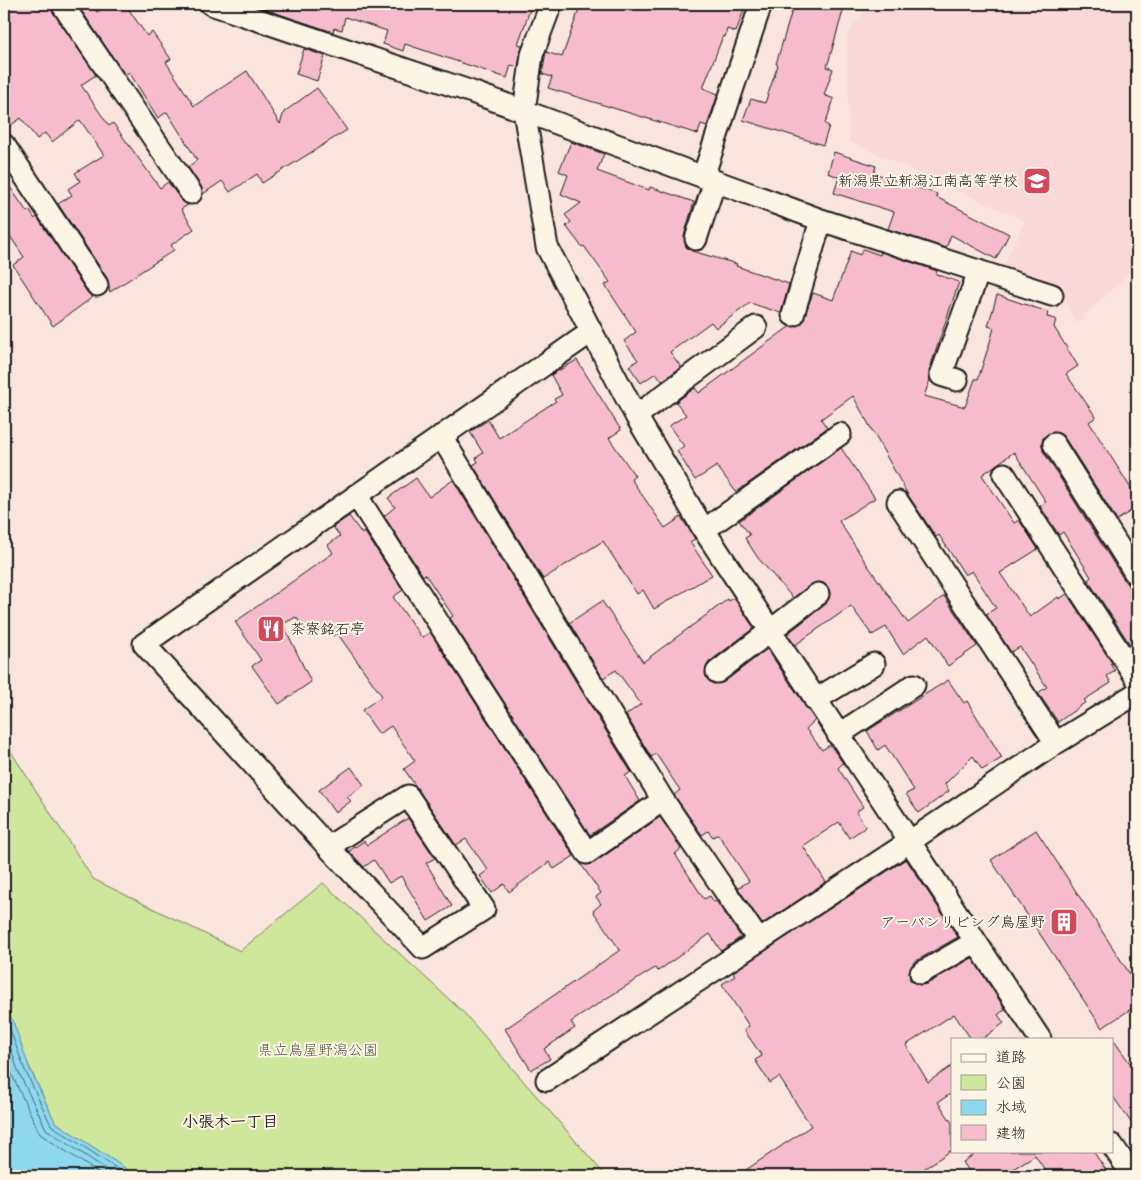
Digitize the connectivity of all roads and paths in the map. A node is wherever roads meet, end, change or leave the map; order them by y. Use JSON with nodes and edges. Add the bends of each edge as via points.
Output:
{"nodes":[{"id":1,"x":62,"y":4,"type":"edge"},
{"id":2,"x":211,"y":4,"type":"edge"},
{"id":3,"x":551,"y":4,"type":"edge"},
{"id":4,"x":761,"y":4,"type":"edge"},
{"id":5,"x":524,"y":111,"type":"junction"},
{"id":6,"x":4,"y":145,"type":"edge"},
{"id":7,"x":709,"y":179,"type":"junction"},
{"id":8,"x":191,"y":193,"type":"dead end"},
{"id":9,"x":821,"y":220,"type":"junction"},
{"id":10,"x":696,"y":239,"type":"dead end"},
{"id":11,"x":979,"y":271,"type":"junction"},
{"id":12,"x":97,"y":285,"type":"dead end"},
{"id":13,"x":1052,"y":295,"type":"dead end"},
{"id":14,"x":793,"y":315,"type":"dead end"},
{"id":15,"x":756,"y":327,"type":"dead end"},
{"id":16,"x":590,"y":332,"type":"junction"},
{"id":17,"x":957,"y":380,"type":"dead end"},
{"id":18,"x":636,"y":416,"type":"junction"},
{"id":19,"x":840,"y":434,"type":"dead end"},
{"id":20,"x":441,"y":436,"type":"junction"},
{"id":21,"x":1054,"y":444,"type":"dead end"},
{"id":22,"x":1004,"y":474,"type":"dead end"},
{"id":23,"x":356,"y":495,"type":"junction"},
{"id":24,"x":898,"y":502,"type":"dead end"},
{"id":25,"x":704,"y":530,"type":"junction"},
{"id":26,"x":1137,"y":576,"type":"edge"},
{"id":27,"x":818,"y":594,"type":"dead end"},
{"id":28,"x":770,"y":630,"type":"junction"},
{"id":29,"x":874,"y":664,"type":"dead end"},
{"id":30,"x":717,"y":672,"type":"dead end"},
{"id":31,"x":1137,"y":679,"type":"edge"},
{"id":32,"x":914,"y":685,"type":"dead end"},
{"id":33,"x":1137,"y":693,"type":"edge"},
{"id":34,"x":815,"y":700,"type":"junction"},
{"id":35,"x":838,"y":735,"type":"junction"},
{"id":36,"x":1056,"y":743,"type":"junction"},
{"id":37,"x":664,"y":800,"type":"junction"},
{"id":38,"x":909,"y":842,"type":"junction"},
{"id":39,"x":328,"y":847,"type":"junction"},
{"id":40,"x":759,"y":940,"type":"junction"},
{"id":41,"x":975,"y":942,"type":"junction"},
{"id":42,"x":921,"y":973,"type":"dead end"},
{"id":43,"x":1039,"y":1038,"type":"edge"},
{"id":44,"x":547,"y":1080,"type":"dead end"},
{"id":45,"x":1114,"y":1148,"type":"edge"},
{"id":46,"x":1134,"y":1176,"type":"edge"}],
"edges":[{"from":1,"to":8,"type":"street"},
{"from":2,"to":5,"type":"street"},
{"from":3,"to":5,"type":"street","via":[[532,55]]},
{"from":4,"to":7,"type":"street"},
{"from":5,"to":7,"type":"street"},
{"from":5,"to":16,"type":"street","via":[[548,247]]},
{"from":6,"to":12,"type":"street"},
{"from":7,"to":9,"type":"street"},
{"from":7,"to":10,"type":"street"},
{"from":9,"to":11,"type":"street"},
{"from":9,"to":14,"type":"street"},
{"from":11,"to":13,"type":"street"},
{"from":11,"to":17,"type":"street","via":[[941,375]]},
{"from":15,"to":18,"type":"street"},
{"from":16,"to":18,"type":"street"},
{"from":16,"to":20,"type":"street"},
{"from":18,"to":25,"type":"street"},
{"from":19,"to":25,"type":"street"},
{"from":20,"to":23,"type":"street"},
{"from":20,"to":37,"type":"street"},
{"from":21,"to":26,"type":"street"},
{"from":22,"to":31,"type":"street"},
{"from":23,"to":37,"type":"street","via":[[587,853]]},
{"from":23,"to":39,"type":"street","via":[[144,644]]},
{"from":24,"to":36,"type":"street"},
{"from":25,"to":28,"type":"street"},
{"from":27,"to":28,"type":"street"},
{"from":28,"to":30,"type":"street"},
{"from":28,"to":34,"type":"street"},
{"from":29,"to":34,"type":"street"},
{"from":32,"to":35,"type":"street"},
{"from":33,"to":36,"type":"street"},
{"from":34,"to":35,"type":"street"},
{"from":35,"to":38,"type":"street"},
{"from":36,"to":38,"type":"street"},
{"from":37,"to":40,"type":"street"},
{"from":38,"to":40,"type":"street"},
{"from":38,"to":41,"type":"street"},
{"from":39,"to":39,"type":"street","via":[[423,948],[484,909],[408,796]]},
{"from":40,"to":44,"type":"street"},
{"from":41,"to":42,"type":"street"},
{"from":41,"to":43,"type":"street"},
{"from":45,"to":46,"type":"street"}]}
